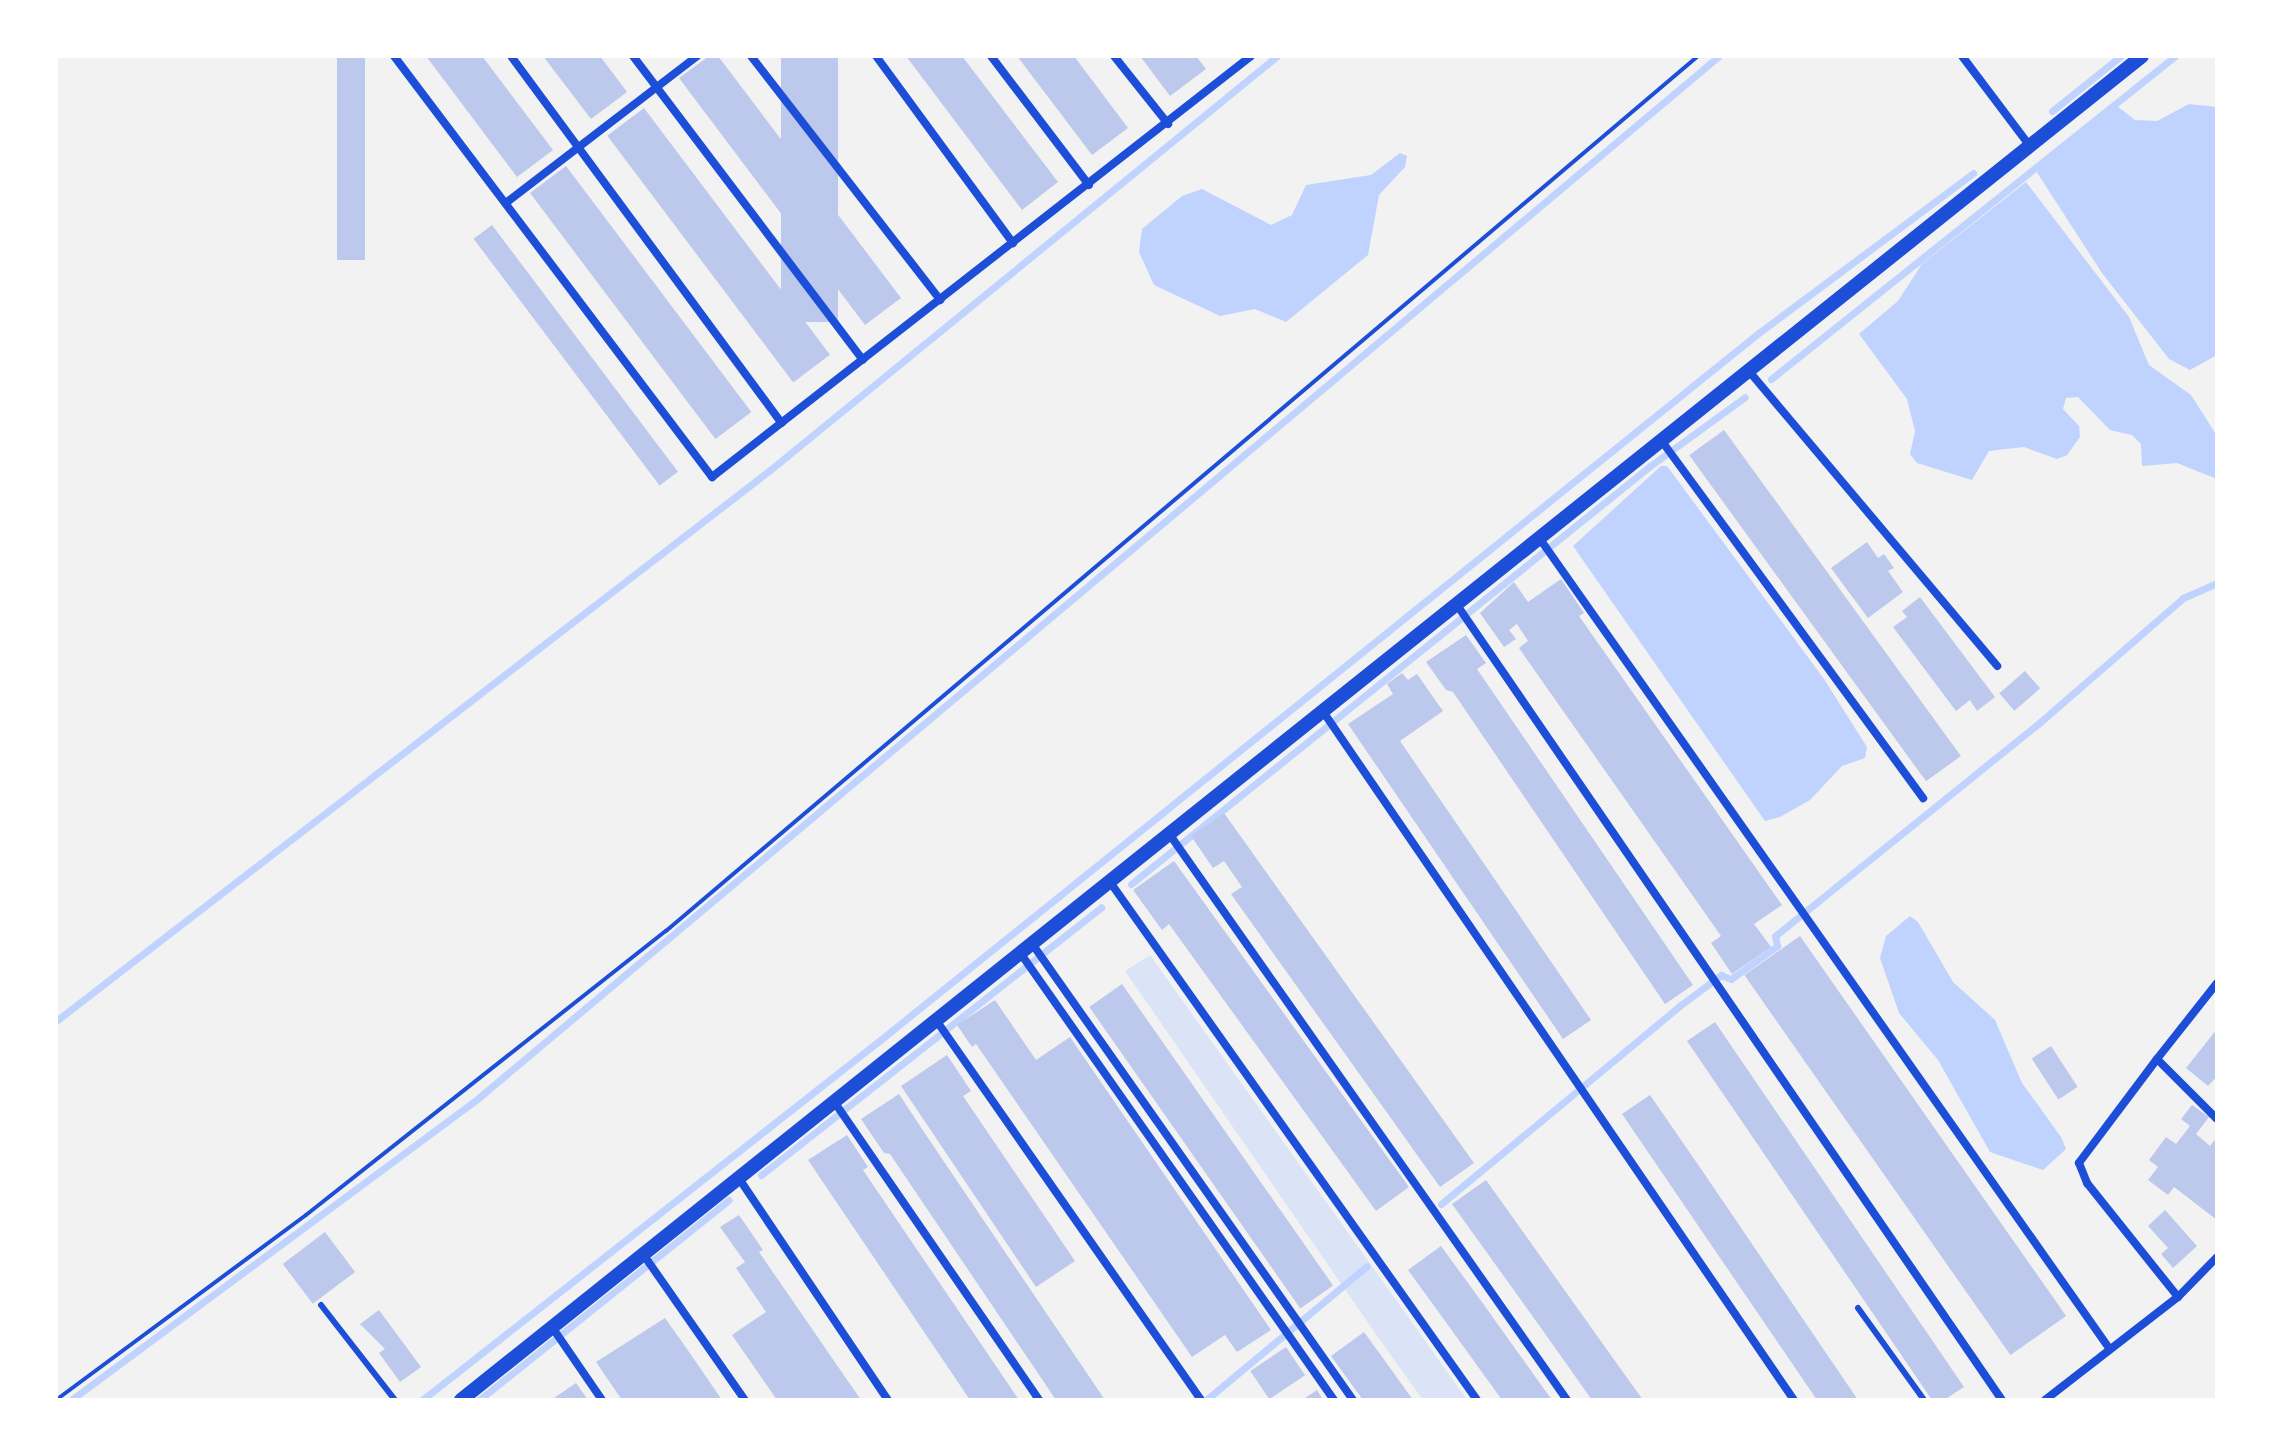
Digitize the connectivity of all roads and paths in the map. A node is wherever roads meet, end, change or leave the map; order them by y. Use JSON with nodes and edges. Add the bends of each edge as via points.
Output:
{"nodes":[{"id":1,"x":394,"y":56,"type":"edge"},
{"id":2,"x":511,"y":56,"type":"edge"},
{"id":3,"x":633,"y":56,"type":"edge"},
{"id":4,"x":697,"y":56,"type":"edge"},
{"id":5,"x":751,"y":56,"type":"edge"},
{"id":6,"x":876,"y":56,"type":"edge"},
{"id":7,"x":991,"y":56,"type":"edge"},
{"id":8,"x":1114,"y":56,"type":"edge"},
{"id":9,"x":1231,"y":56,"type":"edge"},
{"id":10,"x":1251,"y":56,"type":"edge"},
{"id":11,"x":1698,"y":56,"type":"edge"},
{"id":12,"x":1962,"y":56,"type":"edge"},
{"id":13,"x":2142,"y":56,"type":"edge"},
{"id":14,"x":1238,"y":66,"type":"junction"},
{"id":15,"x":657,"y":88,"type":"junction"},
{"id":16,"x":1168,"y":124,"type":"junction"},
{"id":17,"x":2029,"y":145,"type":"junction"},
{"id":18,"x":579,"y":148,"type":"junction"},
{"id":19,"x":1089,"y":185,"type":"junction"},
{"id":20,"x":507,"y":202,"type":"junction"},
{"id":21,"x":1013,"y":243,"type":"junction"},
{"id":22,"x":940,"y":300,"type":"junction"},
{"id":23,"x":863,"y":360,"type":"junction"},
{"id":24,"x":1748,"y":370,"type":"junction"},
{"id":25,"x":782,"y":423,"type":"junction"},
{"id":26,"x":1663,"y":443,"type":"junction"},
{"id":27,"x":1543,"y":543,"type":"junction"},
{"id":28,"x":1460,"y":608,"type":"junction"},
{"id":29,"x":1997,"y":666,"type":"dead end"},
{"id":30,"x":1325,"y":714,"type":"junction"},
{"id":31,"x":1923,"y":798,"type":"dead end"},
{"id":32,"x":1173,"y":838,"type":"junction"},
{"id":33,"x":1113,"y":885,"type":"junction"},
{"id":34,"x":1029,"y":953,"type":"junction"},
{"id":35,"x":2217,"y":983,"type":"edge"},
{"id":36,"x":939,"y":1024,"type":"junction"},
{"id":37,"x":2157,"y":1059,"type":"junction"},
{"id":38,"x":835,"y":1103,"type":"junction"},
{"id":39,"x":2217,"y":1119,"type":"edge"},
{"id":40,"x":737,"y":1176,"type":"junction"},
{"id":41,"x":646,"y":1257,"type":"junction"},
{"id":42,"x":2217,"y":1257,"type":"edge"},
{"id":43,"x":2178,"y":1297,"type":"junction"},
{"id":44,"x":321,"y":1305,"type":"dead end"},
{"id":45,"x":1858,"y":1308,"type":"dead end"},
{"id":46,"x":554,"y":1329,"type":"junction"},
{"id":47,"x":2109,"y":1348,"type":"junction"},
{"id":48,"x":1198,"y":1396,"type":"edge"},
{"id":49,"x":56,"y":1400,"type":"edge"},
{"id":50,"x":395,"y":1400,"type":"edge"},
{"id":51,"x":461,"y":1400,"type":"edge"},
{"id":52,"x":602,"y":1400,"type":"edge"},
{"id":53,"x":745,"y":1400,"type":"edge"},
{"id":54,"x":888,"y":1400,"type":"edge"},
{"id":55,"x":1039,"y":1400,"type":"edge"},
{"id":56,"x":1334,"y":1400,"type":"edge"},
{"id":57,"x":1353,"y":1400,"type":"edge"},
{"id":58,"x":1477,"y":1400,"type":"edge"},
{"id":59,"x":1567,"y":1400,"type":"edge"},
{"id":60,"x":1794,"y":1400,"type":"edge"},
{"id":61,"x":1924,"y":1400,"type":"edge"},
{"id":62,"x":2002,"y":1400,"type":"edge"},
{"id":63,"x":2045,"y":1400,"type":"edge"}],
"edges":[{"from":1,"to":20,"type":"street"},
{"from":2,"to":18,"type":"street"},
{"from":3,"to":15,"type":"street"},
{"from":4,"to":15,"type":"street"},
{"from":5,"to":22,"type":"street"},
{"from":6,"to":21,"type":"street"},
{"from":7,"to":19,"type":"street"},
{"from":8,"to":16,"type":"street"},
{"from":9,"to":14,"type":"street"},
{"from":10,"to":14,"type":"street"},
{"from":11,"to":49,"type":"path","via":[[666,931],[306,1215]]},
{"from":12,"to":17,"type":"street"},
{"from":13,"to":17,"type":"street"},
{"from":14,"to":16,"type":"street"},
{"from":15,"to":18,"type":"street"},
{"from":15,"to":23,"type":"street"},
{"from":16,"to":19,"type":"street"},
{"from":17,"to":24,"type":"street"},
{"from":18,"to":20,"type":"street"},
{"from":18,"to":25,"type":"street"},
{"from":19,"to":21,"type":"street"},
{"from":20,"to":25,"type":"street","via":[[712,477]]},
{"from":21,"to":22,"type":"street"},
{"from":22,"to":23,"type":"street"},
{"from":23,"to":25,"type":"street"},
{"from":24,"to":26,"type":"street"},
{"from":24,"to":29,"type":"street"},
{"from":26,"to":27,"type":"street"},
{"from":26,"to":31,"type":"street"},
{"from":27,"to":28,"type":"street"},
{"from":27,"to":47,"type":"street"},
{"from":28,"to":30,"type":"street"},
{"from":28,"to":62,"type":"street"},
{"from":30,"to":32,"type":"street"},
{"from":30,"to":60,"type":"street"},
{"from":32,"to":33,"type":"street"},
{"from":32,"to":59,"type":"street"},
{"from":33,"to":34,"type":"street"},
{"from":33,"to":58,"type":"street"},
{"from":34,"to":36,"type":"street"},
{"from":34,"to":56,"type":"street","via":[[1033,971]]},
{"from":34,"to":57,"type":"street","via":[[1045,962]]},
{"from":35,"to":37,"type":"street"},
{"from":36,"to":38,"type":"street"},
{"from":36,"to":48,"type":"street"},
{"from":37,"to":39,"type":"street"},
{"from":37,"to":43,"type":"street","via":[[2079,1163],[2087,1183]]},
{"from":38,"to":40,"type":"street"},
{"from":38,"to":55,"type":"street"},
{"from":40,"to":41,"type":"street"},
{"from":40,"to":54,"type":"street"},
{"from":41,"to":46,"type":"street"},
{"from":41,"to":53,"type":"street"},
{"from":42,"to":43,"type":"street"},
{"from":43,"to":47,"type":"street"},
{"from":44,"to":50,"type":"lane"},
{"from":45,"to":61,"type":"lane"},
{"from":46,"to":51,"type":"street"},
{"from":46,"to":52,"type":"street"},
{"from":47,"to":63,"type":"street"}]}
